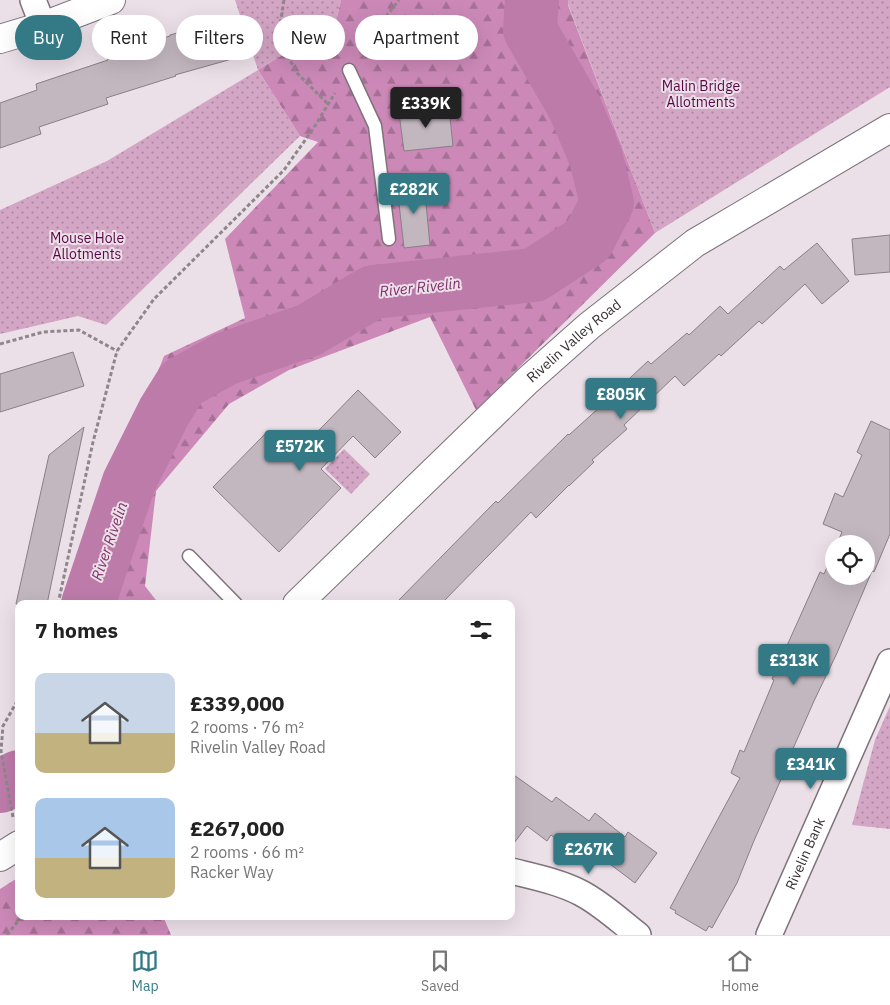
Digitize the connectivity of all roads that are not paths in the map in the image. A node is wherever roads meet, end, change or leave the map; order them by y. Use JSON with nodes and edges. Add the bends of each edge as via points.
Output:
{"nodes":[{"id":1,"x":33,"y":0,"type":"edge"},
{"id":2,"x":111,"y":0,"type":"edge"},
{"id":3,"x":39,"y":15,"type":"edge"},
{"id":4,"x":72,"y":15,"type":"edge"},
{"id":5,"x":15,"y":34,"type":"edge"},
{"id":6,"x":0,"y":38,"type":"edge"},
{"id":7,"x":349,"y":70,"type":"road end"},
{"id":8,"x":890,"y":128,"type":"edge"},
{"id":9,"x":389,"y":239,"type":"dead end"},
{"id":10,"x":189,"y":556,"type":"dead end"},
{"id":11,"x":232,"y":600,"type":"edge"},
{"id":12,"x":301,"y":600,"type":"edge"},
{"id":13,"x":890,"y":662,"type":"edge"},
{"id":14,"x":15,"y":848,"type":"edge"},
{"id":15,"x":0,"y":857,"type":"edge"},
{"id":16,"x":515,"y":872,"type":"edge"},
{"id":17,"x":638,"y":935,"type":"edge"},
{"id":18,"x":768,"y":935,"type":"edge"}],
"edges":[{"from":1,"to":3,"type":"street"},
{"from":2,"to":4,"type":"main road"},
{"from":5,"to":6,"type":"main road"},
{"from":7,"to":9,"type":"lane","via":[[374,126]]},
{"from":8,"to":12,"type":"main road","name":"Rivelin Valley Road","via":[[695,243],[589,326],[527,381]]},
{"from":10,"to":11,"type":"lane"},
{"from":13,"to":18,"type":"street","name":"Rivelin Bank"},
{"from":14,"to":15,"type":"main road"},
{"from":16,"to":17,"type":"street","via":[[582,894]]}]}
